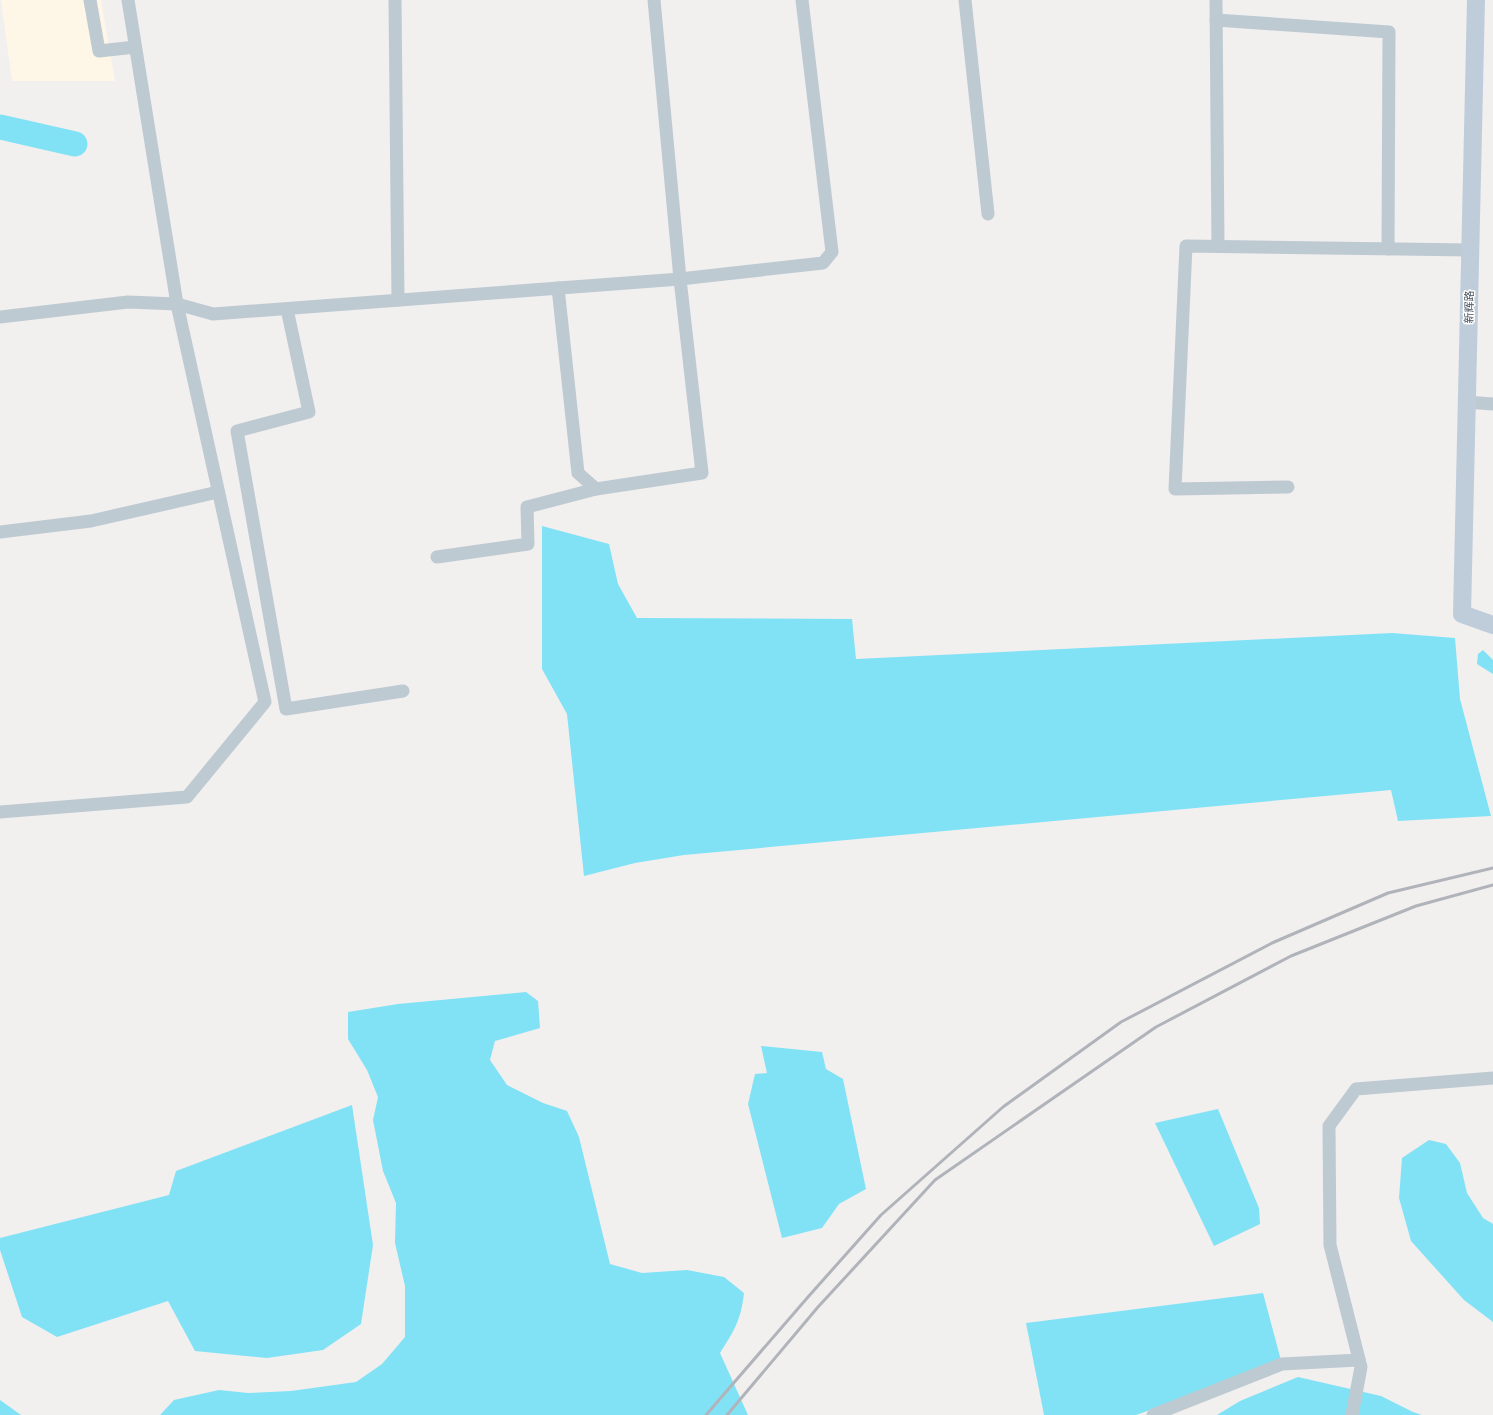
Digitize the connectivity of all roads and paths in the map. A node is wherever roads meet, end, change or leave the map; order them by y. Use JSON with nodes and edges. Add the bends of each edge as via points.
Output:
{"nodes":[{"id":1,"x":90,"y":0,"type":"edge"},
{"id":2,"x":128,"y":0,"type":"edge"},
{"id":3,"x":395,"y":0,"type":"edge"},
{"id":4,"x":654,"y":0,"type":"edge"},
{"id":5,"x":802,"y":0,"type":"edge"},
{"id":6,"x":965,"y":0,"type":"edge"},
{"id":7,"x":1216,"y":0,"type":"edge"},
{"id":8,"x":1476,"y":0,"type":"edge"},
{"id":9,"x":1216,"y":20,"type":"junction"},
{"id":10,"x":135,"y":47,"type":"junction"},
{"id":11,"x":988,"y":214,"type":"dead end"},
{"id":12,"x":1218,"y":246,"type":"junction"},
{"id":13,"x":1388,"y":249,"type":"junction"},
{"id":14,"x":1470,"y":250,"type":"junction"},
{"id":15,"x":680,"y":279,"type":"junction"},
{"id":16,"x":558,"y":288,"type":"junction"},
{"id":17,"x":398,"y":300,"type":"junction"},
{"id":18,"x":177,"y":304,"type":"junction"},
{"id":19,"x":287,"y":308,"type":"junction"},
{"id":20,"x":0,"y":317,"type":"edge"},
{"id":21,"x":1466,"y":402,"type":"junction"},
{"id":22,"x":1493,"y":404,"type":"edge"},
{"id":23,"x":1288,"y":487,"type":"dead end"},
{"id":24,"x":596,"y":489,"type":"junction"},
{"id":25,"x":218,"y":492,"type":"junction"},
{"id":26,"x":0,"y":532,"type":"edge"},
{"id":27,"x":437,"y":557,"type":"dead end"},
{"id":28,"x":1493,"y":625,"type":"edge"},
{"id":29,"x":403,"y":691,"type":"dead end"},
{"id":30,"x":0,"y":812,"type":"edge"},
{"id":31,"x":1493,"y":1078,"type":"edge"},
{"id":32,"x":1359,"y":1360,"type":"junction"},
{"id":33,"x":1153,"y":1415,"type":"edge"},
{"id":34,"x":1352,"y":1415,"type":"edge"}],
"edges":[{"from":1,"to":10,"type":"street","via":[[99,51]]},
{"from":2,"to":10,"type":"street"},
{"from":3,"to":17,"type":"street"},
{"from":4,"to":15,"type":"street"},
{"from":5,"to":15,"type":"street","via":[[832,252],[823,263]]},
{"from":6,"to":11,"type":"street"},
{"from":7,"to":9,"type":"street"},
{"from":8,"to":14,"type":"street","name":"新辉路"},
{"from":9,"to":12,"type":"street"},
{"from":9,"to":13,"type":"street","via":[[1389,32]]},
{"from":10,"to":18,"type":"street"},
{"from":12,"to":13,"type":"street"},
{"from":12,"to":23,"type":"street","via":[[1186,246],[1175,489]]},
{"from":13,"to":14,"type":"street"},
{"from":14,"to":21,"type":"street","name":"新辉路"},
{"from":15,"to":16,"type":"street"},
{"from":15,"to":24,"type":"street","via":[[702,473]]},
{"from":16,"to":17,"type":"street"},
{"from":16,"to":24,"type":"street","via":[[578,473]]},
{"from":17,"to":19,"type":"street"},
{"from":18,"to":19,"type":"street","via":[[212,314]]},
{"from":18,"to":20,"type":"street","via":[[128,302]]},
{"from":18,"to":25,"type":"street"},
{"from":19,"to":29,"type":"street","via":[[309,412],[237,431],[286,709]]},
{"from":21,"to":22,"type":"street"},
{"from":21,"to":28,"type":"street","name":"新辉路","via":[[1462,614]]},
{"from":24,"to":27,"type":"street","via":[[527,507],[528,544]]},
{"from":25,"to":26,"type":"street","via":[[91,521]]},
{"from":25,"to":30,"type":"street","via":[[265,702],[187,797]]},
{"from":31,"to":32,"type":"street","via":[[1356,1089],[1329,1126],[1330,1245]]},
{"from":32,"to":33,"type":"street","via":[[1282,1364]]},
{"from":32,"to":34,"type":"street","via":[[1361,1367]]}]}
